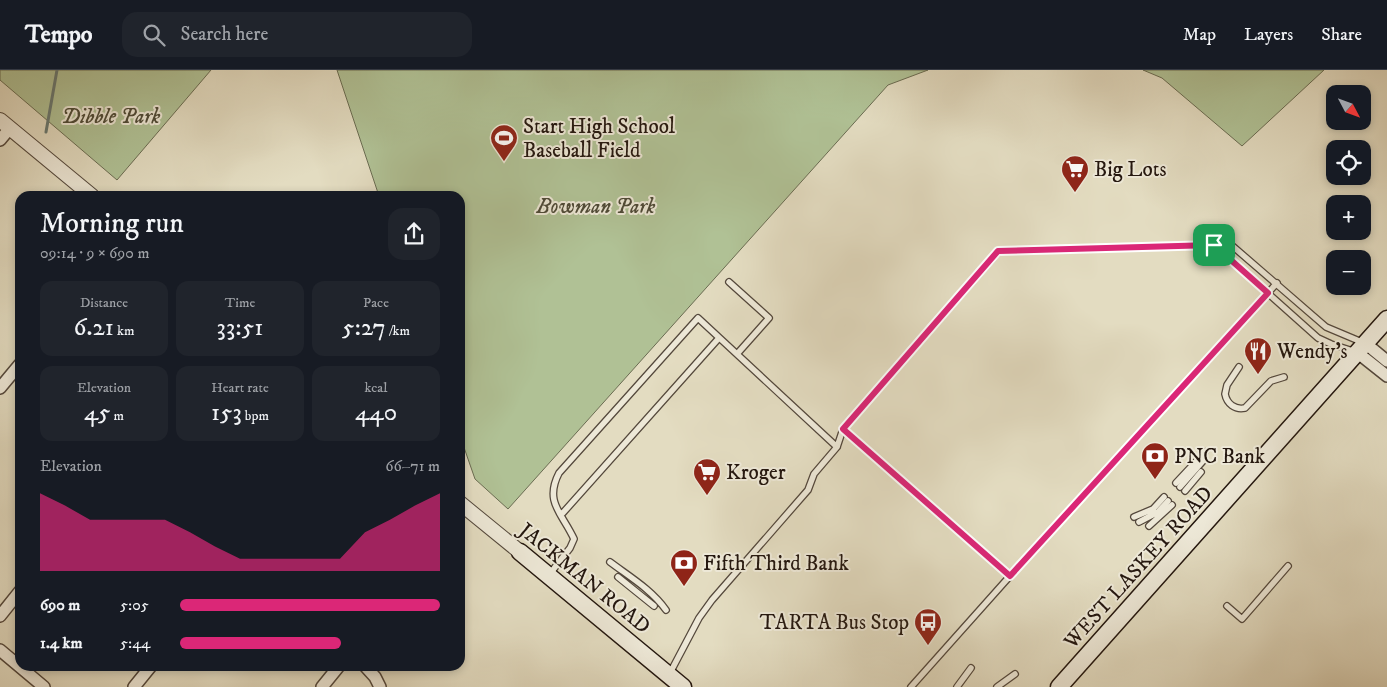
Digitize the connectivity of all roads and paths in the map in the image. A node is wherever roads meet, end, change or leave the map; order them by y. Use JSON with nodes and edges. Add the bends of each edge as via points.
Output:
{"nodes":[{"id":1,"x":5,"y":124,"type":"edge"},
{"id":2,"x":0,"y":140,"type":"edge"},
{"id":3,"x":86,"y":191,"type":"edge"},
{"id":4,"x":1214,"y":245,"type":"junction"},
{"id":5,"x":729,"y":282,"type":"dead end"},
{"id":6,"x":1277,"y":283,"type":"junction"},
{"id":7,"x":1268,"y":293,"type":"junction"},
{"id":8,"x":1387,"y":319,"type":"edge"},
{"id":9,"x":719,"y":338,"type":"junction"},
{"id":10,"x":1362,"y":348,"type":"junction"},
{"id":11,"x":737,"y":354,"type":"junction"},
{"id":12,"x":1387,"y":361,"type":"edge"},
{"id":13,"x":1239,"y":367,"type":"dead end"},
{"id":14,"x":15,"y":370,"type":"edge"},
{"id":15,"x":1387,"y":376,"type":"edge"},
{"id":16,"x":1284,"y":377,"type":"dead end"},
{"id":17,"x":0,"y":388,"type":"edge"},
{"id":18,"x":843,"y":429,"type":"junction"},
{"id":19,"x":837,"y":447,"type":"junction"},
{"id":20,"x":1205,"y":452,"type":"dead end"},
{"id":21,"x":1203,"y":461,"type":"dead end"},
{"id":22,"x":1201,"y":472,"type":"dead end"},
{"id":23,"x":1181,"y":487,"type":"junction"},
{"id":24,"x":465,"y":507,"type":"edge"},
{"id":25,"x":561,"y":515,"type":"junction"},
{"id":26,"x":1137,"y":519,"type":"dead end"},
{"id":27,"x":1150,"y":526,"type":"dead end"},
{"id":28,"x":520,"y":552,"type":"joint"},
{"id":29,"x":610,"y":562,"type":"dead end"},
{"id":30,"x":1288,"y":566,"type":"dead end"},
{"id":31,"x":549,"y":575,"type":"junction"},
{"id":32,"x":1010,"y":576,"type":"junction"},
{"id":33,"x":618,"y":577,"type":"dead end"},
{"id":34,"x":15,"y":597,"type":"edge"},
{"id":35,"x":654,"y":606,"type":"dead end"},
{"id":36,"x":1227,"y":606,"type":"dead end"},
{"id":37,"x":666,"y":610,"type":"dead end"},
{"id":38,"x":0,"y":616,"type":"edge"},
{"id":39,"x":0,"y":650,"type":"edge"},
{"id":40,"x":15,"y":663,"type":"edge"},
{"id":41,"x":971,"y":668,"type":"dead end"},
{"id":42,"x":25,"y":671,"type":"edge"},
{"id":43,"x":147,"y":671,"type":"edge"},
{"id":44,"x":335,"y":671,"type":"edge"},
{"id":45,"x":369,"y":671,"type":"edge"},
{"id":46,"x":1015,"y":674,"type":"dead end"},
{"id":47,"x":669,"y":675,"type":"junction"},
{"id":48,"x":44,"y":687,"type":"edge"},
{"id":49,"x":134,"y":687,"type":"edge"},
{"id":50,"x":322,"y":687,"type":"edge"},
{"id":51,"x":380,"y":687,"type":"edge"},
{"id":52,"x":683,"y":687,"type":"edge"},
{"id":53,"x":912,"y":687,"type":"edge"},
{"id":54,"x":957,"y":687,"type":"edge"},
{"id":55,"x":997,"y":687,"type":"edge"},
{"id":56,"x":1059,"y":687,"type":"edge"}],
"edges":[{"from":1,"to":2,"type":"street"},
{"from":1,"to":3,"type":"street"},
{"from":4,"to":6,"type":"lane","via":[[1229,243]]},
{"from":4,"to":7,"type":"lane"},
{"from":4,"to":18,"type":"lane","via":[[998,251]]},
{"from":5,"to":11,"type":"lane","via":[[770,318]]},
{"from":6,"to":7,"type":"lane"},
{"from":6,"to":10,"type":"lane","via":[[1326,327]]},
{"from":7,"to":10,"type":"lane","via":[[1318,338],[1331,344]]},
{"from":7,"to":32,"type":"lane"},
{"from":8,"to":10,"type":"main road","name":"WEST LASKEY ROAD"},
{"from":9,"to":11,"type":"lane"},
{"from":9,"to":25,"type":"lane"},
{"from":9,"to":25,"type":"lane","via":[[698,318],[559,473],[552,485]]},
{"from":10,"to":12,"type":"street"},
{"from":10,"to":15,"type":"street"},
{"from":10,"to":56,"type":"main road","name":"WEST LASKEY ROAD"},
{"from":11,"to":19,"type":"lane"},
{"from":13,"to":16,"type":"lane","via":[[1225,390],[1228,402],[1238,409],[1245,408],[1271,381]]},
{"from":14,"to":17,"type":"street"},
{"from":18,"to":19,"type":"lane"},
{"from":18,"to":32,"type":"lane"},
{"from":19,"to":47,"type":"lane","via":[[814,474],[808,490],[704,612]]},
{"from":20,"to":23,"type":"lane"},
{"from":21,"to":23,"type":"lane"},
{"from":22,"to":23,"type":"lane"},
{"from":24,"to":28,"type":"street","name":"JACKMAN ROAD"},
{"from":25,"to":31,"type":"lane","via":[[574,538]]},
{"from":26,"to":27,"type":"lane","via":[[1158,512],[1168,501]]},
{"from":28,"to":31,"type":"main road","name":"JACKMAN ROAD"},
{"from":29,"to":37,"type":"lane","via":[[659,600]]},
{"from":30,"to":36,"type":"lane","via":[[1242,619]]},
{"from":31,"to":47,"type":"main road","name":"JACKMAN ROAD"},
{"from":32,"to":53,"type":"lane"},
{"from":33,"to":35,"type":"lane"},
{"from":34,"to":38,"type":"street"},
{"from":39,"to":40,"type":"street"},
{"from":41,"to":54,"type":"lane"},
{"from":42,"to":48,"type":"street"},
{"from":43,"to":49,"type":"street"},
{"from":44,"to":50,"type":"street"},
{"from":45,"to":51,"type":"street"},
{"from":46,"to":55,"type":"lane"},
{"from":47,"to":52,"type":"main road","name":"JACKMAN ROAD"}]}
